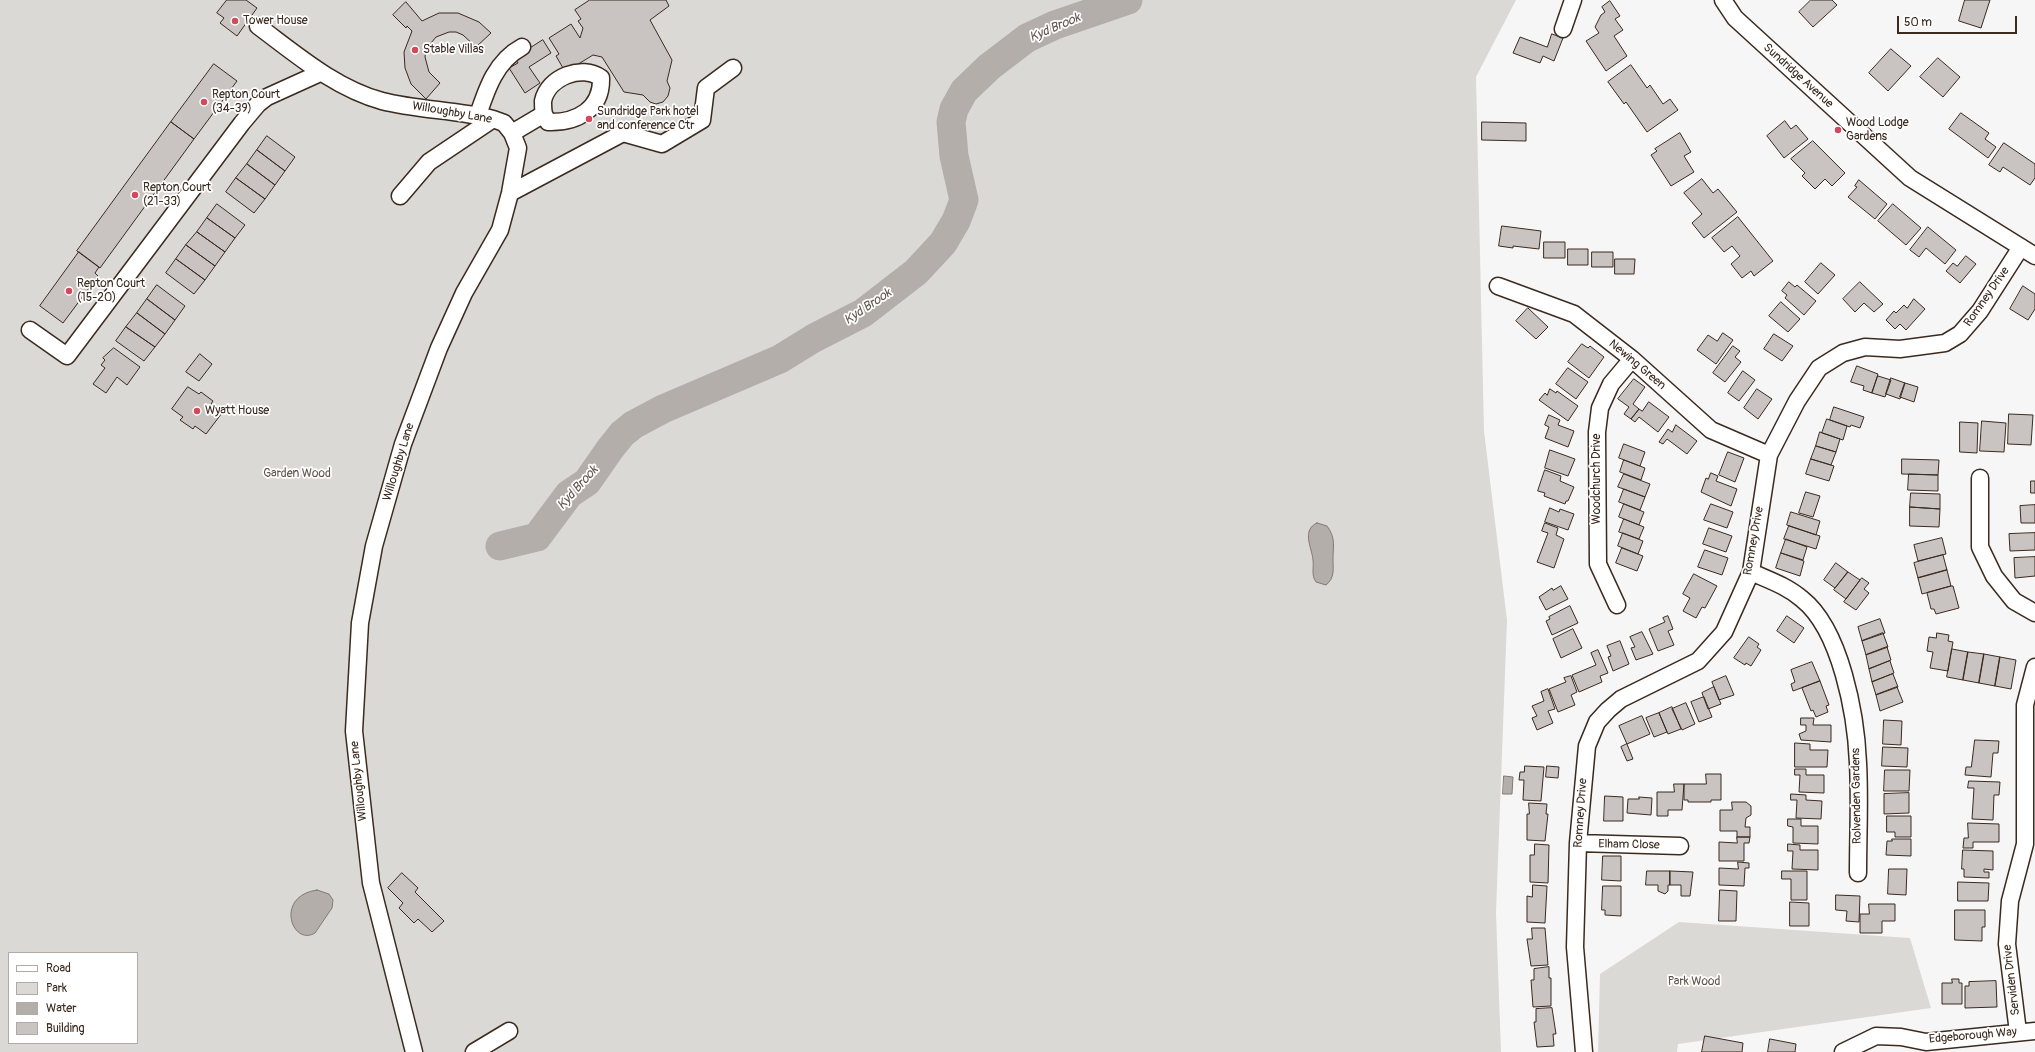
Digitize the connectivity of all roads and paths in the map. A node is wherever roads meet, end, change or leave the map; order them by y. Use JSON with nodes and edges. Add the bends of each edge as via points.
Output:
{"nodes":[{"id":1,"x":1573,"y":0,"type":"edge"},
{"id":2,"x":1722,"y":0,"type":"edge"},
{"id":3,"x":1737,"y":0,"type":"edge"},
{"id":4,"x":1735,"y":18,"type":"junction"},
{"id":5,"x":258,"y":26,"type":"dead end"},
{"id":6,"x":1563,"y":28,"type":"dead end"},
{"id":7,"x":522,"y":47,"type":"dead end"},
{"id":8,"x":733,"y":68,"type":"dead end"},
{"id":9,"x":320,"y":73,"type":"junction"},
{"id":10,"x":544,"y":114,"type":"dead end"},
{"id":11,"x":478,"y":115,"type":"junction"},
{"id":12,"x":493,"y":119,"type":"junction"},
{"id":13,"x":512,"y":133,"type":"junction"},
{"id":14,"x":510,"y":193,"type":"junction"},
{"id":15,"x":400,"y":196,"type":"dead end"},
{"id":16,"x":2021,"y":247,"type":"junction"},
{"id":17,"x":2035,"y":256,"type":"edge"},
{"id":18,"x":1498,"y":286,"type":"dead end"},
{"id":19,"x":30,"y":330,"type":"dead end"},
{"id":20,"x":1632,"y":359,"type":"junction"},
{"id":21,"x":1769,"y":455,"type":"junction"},
{"id":22,"x":1980,"y":478,"type":"dead end"},
{"id":23,"x":1751,"y":572,"type":"junction"},
{"id":24,"x":1617,"y":605,"type":"dead end"},
{"id":25,"x":2035,"y":613,"type":"edge"},
{"id":26,"x":2035,"y":667,"type":"edge"},
{"id":27,"x":1578,"y":843,"type":"junction"},
{"id":28,"x":1680,"y":846,"type":"dead end"},
{"id":29,"x":1858,"y":873,"type":"dead end"},
{"id":30,"x":509,"y":1031,"type":"dead end"},
{"id":31,"x":2035,"y":1031,"type":"edge"},
{"id":32,"x":2018,"y":1032,"type":"junction"},
{"id":33,"x":1925,"y":1047,"type":"edge"},
{"id":34,"x":414,"y":1052,"type":"edge"},
{"id":35,"x":474,"y":1052,"type":"edge"},
{"id":36,"x":1584,"y":1052,"type":"edge"},
{"id":37,"x":1843,"y":1052,"type":"edge"}],
"edges":[{"from":1,"to":6,"type":"street"},
{"from":2,"to":4,"type":"street","name":"Sundridge Avenue"},
{"from":3,"to":4,"type":"street"},
{"from":4,"to":16,"type":"street","name":"Sundridge Avenue","via":[[1910,178]]},
{"from":5,"to":9,"type":"street","name":"Willoughby Lane"},
{"from":7,"to":11,"type":"street","via":[[503,60],[484,95]]},
{"from":8,"to":14,"type":"street","via":[[706,88],[702,120],[662,144],[623,133]]},
{"from":9,"to":11,"type":"street","name":"Willoughby Lane","via":[[365,96],[384,102]]},
{"from":9,"to":19,"type":"street","via":[[274,92],[258,104],[66,356]]},
{"from":10,"to":13,"type":"street"},
{"from":11,"to":12,"type":"street","name":"Willoughby Lane"},
{"from":12,"to":13,"type":"street","name":"Willoughby Lane","via":[[504,124]]},
{"from":12,"to":15,"type":"street","via":[[429,162]]},
{"from":13,"to":14,"type":"street","name":"Willoughby Lane","via":[[518,148]]},
{"from":14,"to":34,"type":"street","name":"Willoughby Lane","via":[[500,230],[464,293],[439,348],[403,444],[374,546],[360,623],[354,732],[371,883]]},
{"from":16,"to":17,"type":"street","name":"Sundridge Avenue"},
{"from":16,"to":21,"type":"street","name":"Romney Drive","via":[[1980,310],[1960,334],[1945,343],[1900,349],[1865,347],[1843,352],[1819,368],[1797,401]]},
{"from":18,"to":20,"type":"street","name":"Newing Green","via":[[1574,314]]},
{"from":20,"to":21,"type":"street","name":"Newing Green","via":[[1711,430]]},
{"from":20,"to":24,"type":"street","name":"Woodchurch Drive","via":[[1611,384],[1600,408],[1597,432],[1598,564]]},
{"from":21,"to":23,"type":"street","name":"Romney Drive"},
{"from":22,"to":25,"type":"street","via":[[1980,547],[1994,576],[2014,601]]},
{"from":23,"to":27,"type":"street","name":"Romney Drive","via":[[1724,632],[1698,661],[1621,699],[1597,722],[1587,746]]},
{"from":23,"to":29,"type":"street","name":"Rolvenden Gardens","via":[[1779,584],[1803,600],[1820,618],[1835,646],[1849,696],[1858,762]]},
{"from":26,"to":32,"type":"street","name":"Serviden Drive","via":[[2025,705],[2025,844],[2010,901],[2007,944]]},
{"from":27,"to":28,"type":"street","name":"Elham Close"},
{"from":27,"to":36,"type":"street","name":"Romney Drive","via":[[1575,947]]},
{"from":30,"to":35,"type":"street"},
{"from":31,"to":32,"type":"street","name":"Edgeborough Way"},
{"from":32,"to":33,"type":"street","name":"Edgeborough Way"},
{"from":33,"to":37,"type":"street","name":"Edgeborough Way","via":[[1901,1037],[1876,1036]]}]}
